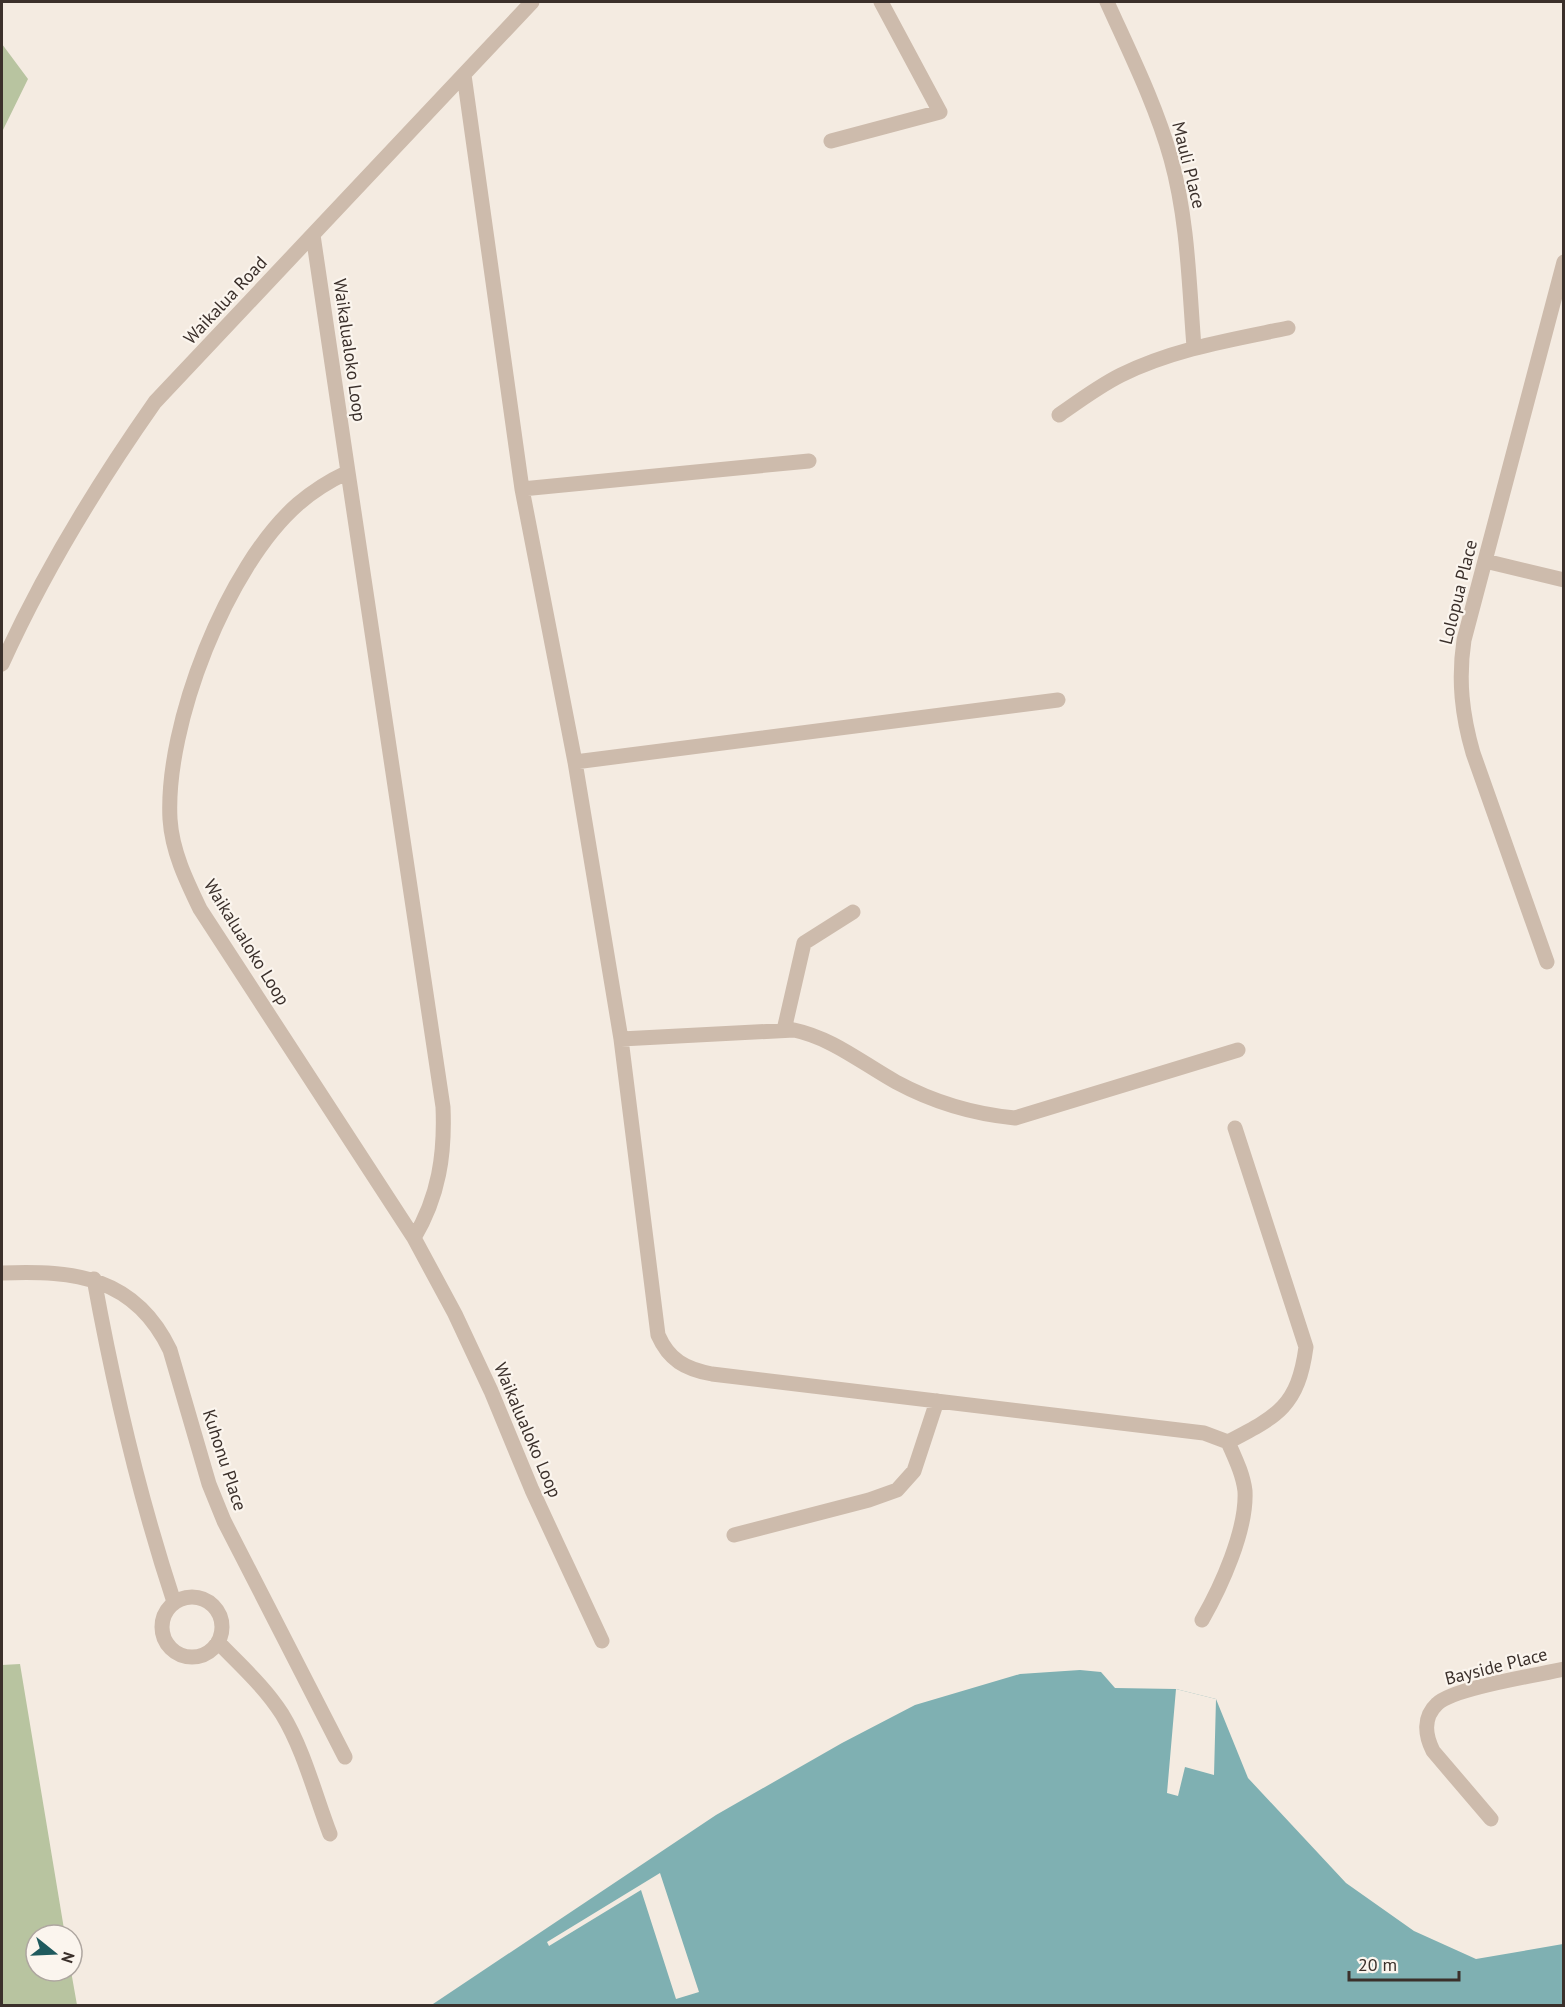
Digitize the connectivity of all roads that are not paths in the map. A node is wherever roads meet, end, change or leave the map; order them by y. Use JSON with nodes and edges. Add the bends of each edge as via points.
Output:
{"nodes":[{"id":1,"x":532,"y":2,"type":"edge"},
{"id":2,"x":881,"y":2,"type":"edge"},
{"id":3,"x":1107,"y":2,"type":"edge"},
{"id":4,"x":464,"y":75,"type":"junction"},
{"id":5,"x":831,"y":141,"type":"dead end"},
{"id":6,"x":313,"y":235,"type":"junction"},
{"id":7,"x":1563,"y":262,"type":"edge"},
{"id":8,"x":1288,"y":328,"type":"dead end"},
{"id":9,"x":1194,"y":347,"type":"junction"},
{"id":10,"x":1059,"y":415,"type":"dead end"},
{"id":11,"x":809,"y":461,"type":"dead end"},
{"id":12,"x":348,"y":472,"type":"junction"},
{"id":13,"x":522,"y":489,"type":"junction"},
{"id":14,"x":1485,"y":561,"type":"junction"},
{"id":15,"x":1563,"y":580,"type":"edge"},
{"id":16,"x":2,"y":664,"type":"edge"},
{"id":17,"x":1058,"y":700,"type":"dead end"},
{"id":18,"x":575,"y":762,"type":"junction"},
{"id":19,"x":853,"y":912,"type":"dead end"},
{"id":20,"x":1547,"y":962,"type":"dead end"},
{"id":21,"x":784,"y":1030,"type":"junction"},
{"id":22,"x":621,"y":1039,"type":"junction"},
{"id":23,"x":1238,"y":1050,"type":"dead end"},
{"id":24,"x":1234,"y":1128,"type":"dead end"},
{"id":25,"x":414,"y":1238,"type":"junction"},
{"id":26,"x":2,"y":1273,"type":"edge"},
{"id":27,"x":94,"y":1279,"type":"junction"},
{"id":28,"x":937,"y":1401,"type":"junction"},
{"id":29,"x":1228,"y":1442,"type":"junction"},
{"id":30,"x":734,"y":1535,"type":"dead end"},
{"id":31,"x":174,"y":1602,"type":"junction"},
{"id":32,"x":1202,"y":1620,"type":"dead end"},
{"id":33,"x":602,"y":1641,"type":"dead end"},
{"id":34,"x":218,"y":1642,"type":"junction"},
{"id":35,"x":1563,"y":1669,"type":"edge"},
{"id":36,"x":345,"y":1757,"type":"dead end"},
{"id":37,"x":1491,"y":1819,"type":"dead end"},
{"id":38,"x":330,"y":1834,"type":"dead end"}],
"edges":[{"from":1,"to":4,"type":"street","name":"Waikalua Road"},
{"from":2,"to":5,"type":"street","via":[[940,112]]},
{"from":3,"to":9,"type":"street","name":"Mauli Place","via":[[1159,121],[1172,161],[1181,205]]},
{"from":4,"to":6,"type":"street","name":"Waikalua Road"},
{"from":4,"to":13,"type":"street"},
{"from":6,"to":12,"type":"street","name":"Waikalualoko Loop"},
{"from":6,"to":16,"type":"street","name":"Waikalua Road","via":[[155,402],[61,544]]},
{"from":7,"to":14,"type":"street","name":"Lolopua Place"},
{"from":8,"to":9,"type":"street"},
{"from":9,"to":10,"type":"street","via":[[1119,376]]},
{"from":11,"to":13,"type":"street"},
{"from":12,"to":25,"type":"street","name":"Waikalualoko Loop","via":[[443,1107],[438,1181],[426,1218]]},
{"from":12,"to":25,"type":"street","name":"Waikalualoko Loop","via":[[319,488],[280,522],[228,602],[182,718],[170,790],[170,821],[176,852],[200,909]]},
{"from":13,"to":18,"type":"street"},
{"from":14,"to":15,"type":"street"},
{"from":14,"to":20,"type":"street","name":"Lolopua Place","via":[[1460,667],[1464,724]]},
{"from":17,"to":18,"type":"street"},
{"from":18,"to":22,"type":"street"},
{"from":19,"to":21,"type":"street","via":[[804,943]]},
{"from":21,"to":22,"type":"street"},
{"from":21,"to":23,"type":"street","via":[[819,1035],[898,1083],[934,1099],[981,1114],[1015,1118]]},
{"from":22,"to":28,"type":"street","via":[[658,1335],[665,1352],[686,1367],[712,1374]]},
{"from":24,"to":29,"type":"street","via":[[1306,1347],[1302,1375],[1273,1419]]},
{"from":25,"to":33,"type":"street","name":"Waikalualoko Loop","via":[[491,1391]]},
{"from":26,"to":27,"type":"street","name":"Kuhonu Place"},
{"from":27,"to":31,"type":"street","via":[[111,1376],[134,1471]]},
{"from":27,"to":36,"type":"street","name":"Kuhonu Place","via":[[133,1299],[161,1331],[224,1521]]},
{"from":28,"to":29,"type":"street","via":[[1204,1433]]},
{"from":28,"to":30,"type":"street","via":[[914,1471],[897,1490]]},
{"from":29,"to":32,"type":"street","via":[[1245,1491],[1243,1513],[1239,1534]]},
{"from":31,"to":34,"type":"street","via":[[196,1596],[216,1608],[222,1631]]},
{"from":31,"to":34,"type":"street","via":[[162,1622],[163,1634],[172,1648],[187,1657],[200,1656]]},
{"from":34,"to":38,"type":"street","via":[[282,1713]]},
{"from":35,"to":37,"type":"street","name":"Bayside Place","via":[[1448,1696],[1430,1713],[1427,1739],[1433,1751]]}]}
